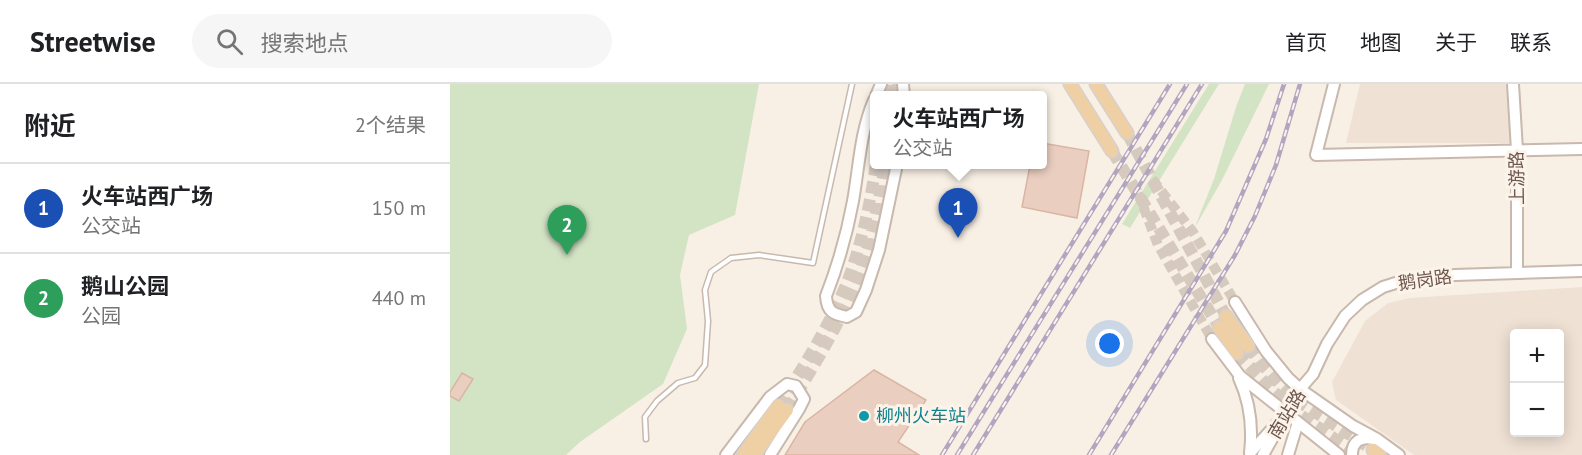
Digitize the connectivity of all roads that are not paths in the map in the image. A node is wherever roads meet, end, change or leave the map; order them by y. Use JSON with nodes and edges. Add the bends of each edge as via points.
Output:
{"nodes":[{"id":1,"x":852,"y":84,"type":"edge"},
{"id":2,"x":1070,"y":84,"type":"edge"},
{"id":3,"x":1096,"y":84,"type":"edge"},
{"id":4,"x":1334,"y":84,"type":"edge"},
{"id":5,"x":1513,"y":84,"type":"edge"},
{"id":6,"x":870,"y":109,"type":"edge"},
{"id":7,"x":1127,"y":133,"type":"tunnel mouth"},
{"id":8,"x":1582,"y":149,"type":"edge"},
{"id":9,"x":1517,"y":150,"type":"junction"},
{"id":10,"x":1112,"y":151,"type":"tunnel mouth"},
{"id":11,"x":896,"y":169,"type":"edge"},
{"id":12,"x":1582,"y":271,"type":"edge"},
{"id":13,"x":1517,"y":273,"type":"junction"},
{"id":14,"x":1235,"y":302,"type":"tunnel mouth"},
{"id":15,"x":1212,"y":339,"type":"tunnel mouth"},
{"id":16,"x":1248,"y":346,"type":"tunnel mouth"},
{"id":17,"x":1237,"y":353,"type":"tunnel mouth"},
{"id":18,"x":1235,"y":369,"type":"junction"},
{"id":19,"x":1314,"y":374,"type":"joint"},
{"id":20,"x":1300,"y":389,"type":"junction"},
{"id":21,"x":1286,"y":413,"type":"junction"},
{"id":22,"x":1298,"y":422,"type":"junction"},
{"id":23,"x":645,"y":439,"type":"dead end"},
{"id":24,"x":1377,"y":448,"type":"edge"},
{"id":25,"x":1249,"y":454,"type":"edge"},
{"id":26,"x":726,"y":455,"type":"edge"},
{"id":27,"x":743,"y":455,"type":"edge"},
{"id":28,"x":754,"y":455,"type":"edge"},
{"id":29,"x":770,"y":455,"type":"edge"},
{"id":30,"x":1263,"y":455,"type":"edge"},
{"id":31,"x":1288,"y":455,"type":"edge"},
{"id":32,"x":1339,"y":455,"type":"edge"},
{"id":33,"x":1352,"y":455,"type":"edge"},
{"id":34,"x":1400,"y":455,"type":"edge"}],
"edges":[{"from":1,"to":23,"type":"lane","via":[[813,263],[759,255],[731,258],[711,272],[705,290],[705,365],[695,378],[678,383],[657,401],[645,417]]},
{"from":2,"to":10,"type":"main road"},
{"from":3,"to":7,"type":"main road"},
{"from":4,"to":9,"type":"street","via":[[1316,155]]},
{"from":5,"to":9,"type":"street","name":"上游路"},
{"from":6,"to":11,"type":"street","via":[[846,238],[826,296],[829,310],[836,315],[847,317],[856,312],[867,290]]},
{"from":8,"to":9,"type":"street"},
{"from":9,"to":13,"type":"street","name":"上游路"},
{"from":12,"to":13,"type":"street","name":"鹅岗路"},
{"from":13,"to":19,"type":"street","name":"鹅岗路","via":[[1402,280],[1383,287],[1345,316]]},
{"from":14,"to":20,"type":"street","via":[[1266,351]]},
{"from":15,"to":18,"type":"street"},
{"from":16,"to":17,"type":"main road","via":[[1223,322]]},
{"from":18,"to":21,"type":"street"},
{"from":18,"to":25,"type":"street","via":[[1249,406]]},
{"from":19,"to":20,"type":"street","name":"南站路"},
{"from":20,"to":21,"type":"street","name":"南站路"},
{"from":20,"to":24,"type":"street"},
{"from":21,"to":22,"type":"street"},
{"from":21,"to":25,"type":"street"},
{"from":21,"to":30,"type":"street","name":"南站路"},
{"from":22,"to":31,"type":"street"},
{"from":22,"to":32,"type":"street"},
{"from":24,"to":33,"type":"street","via":[[1368,438],[1360,439],[1353,446]]},
{"from":24,"to":34,"type":"street"},
{"from":26,"to":29,"type":"street","via":[[770,397],[787,384],[796,386],[804,399]]},
{"from":27,"to":28,"type":"main road","via":[[782,408]]}]}
